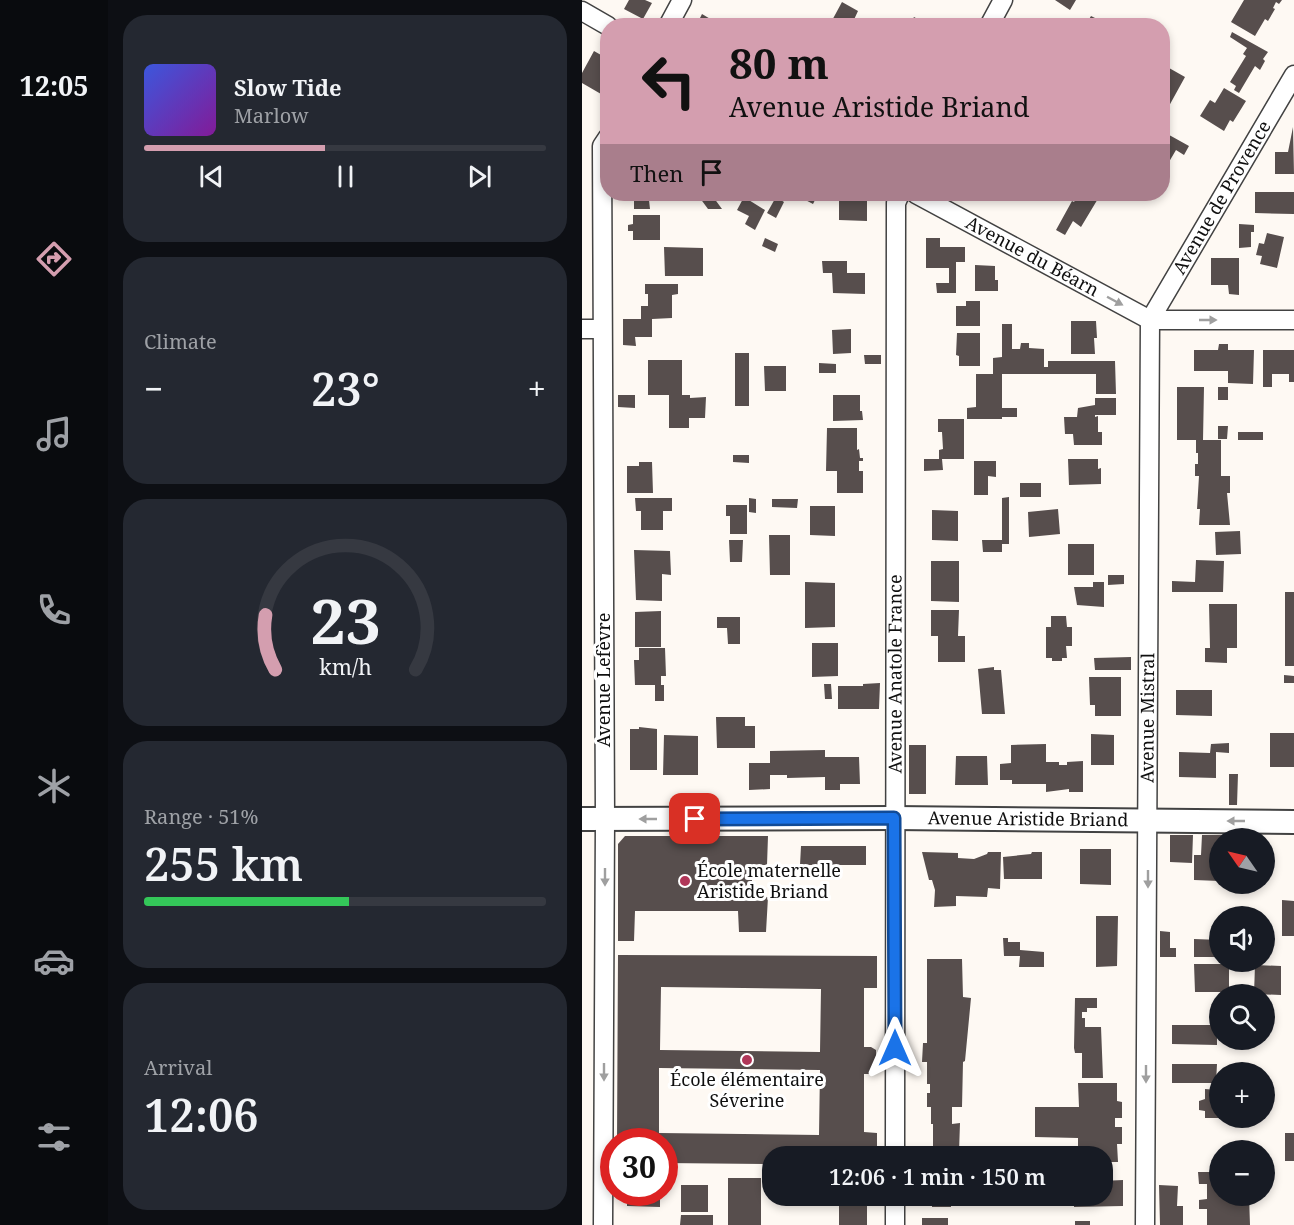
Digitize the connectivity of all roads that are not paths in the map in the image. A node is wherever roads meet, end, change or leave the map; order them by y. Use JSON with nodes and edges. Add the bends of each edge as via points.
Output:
{"nodes":[{"id":1,"x":682,"y":0,"type":"edge"},
{"id":2,"x":1003,"y":0,"type":"edge"},
{"id":3,"x":582,"y":11,"type":"edge"},
{"id":4,"x":672,"y":18,"type":"edge"},
{"id":5,"x":993,"y":18,"type":"edge"},
{"id":6,"x":600,"y":21,"type":"edge"},
{"id":7,"x":1294,"y":75,"type":"edge"},
{"id":8,"x":602,"y":201,"type":"edge"},
{"id":9,"x":897,"y":201,"type":"edge"},
{"id":10,"x":929,"y":201,"type":"edge"},
{"id":11,"x":1150,"y":320,"type":"junction"},
{"id":12,"x":1294,"y":320,"type":"edge"},
{"id":13,"x":582,"y":329,"type":"edge"},
{"id":14,"x":602,"y":329,"type":"junction"},
{"id":15,"x":894,"y":818,"type":"junction"},
{"id":16,"x":582,"y":819,"type":"edge"},
{"id":17,"x":605,"y":819,"type":"junction"},
{"id":18,"x":1148,"y":820,"type":"junction"},
{"id":19,"x":1294,"y":822,"type":"edge"},
{"id":20,"x":895,"y":1146,"type":"edge"},
{"id":21,"x":895,"y":1206,"type":"edge"},
{"id":22,"x":603,"y":1225,"type":"edge"},
{"id":23,"x":895,"y":1225,"type":"edge"},
{"id":24,"x":1145,"y":1225,"type":"edge"}],
"edges":[{"from":1,"to":4,"type":"street"},
{"from":2,"to":5,"type":"street"},
{"from":3,"to":6,"type":"street"},
{"from":7,"to":11,"type":"street","name":"Avenue de Provence"},
{"from":8,"to":14,"type":"street","name":"Avenue Lefèvre"},
{"from":9,"to":15,"type":"street","name":"Avenue Anatole France"},
{"from":10,"to":11,"type":"street","name":"Avenue du Béarn","one_way":true},
{"from":11,"to":12,"type":"street","one_way":true},
{"from":11,"to":18,"type":"street","name":"Avenue Mistral"},
{"from":13,"to":14,"type":"street"},
{"from":14,"to":17,"type":"street","name":"Avenue Lefèvre"},
{"from":15,"to":17,"type":"street","name":"Avenue Aristide Briand","one_way":true},
{"from":15,"to":18,"type":"street","name":"Avenue Aristide Briand"},
{"from":15,"to":20,"type":"street","name":"Avenue Anatole France"},
{"from":16,"to":17,"type":"street","name":"Avenue Aristide Briand"},
{"from":17,"to":22,"type":"street","name":"Avenue Lefèvre","one_way":true},
{"from":19,"to":18,"type":"street","name":"Avenue Aristide Briand","one_way":true},
{"from":18,"to":24,"type":"street","name":"Avenue Mistral","one_way":true},
{"from":21,"to":23,"type":"street"}]}
